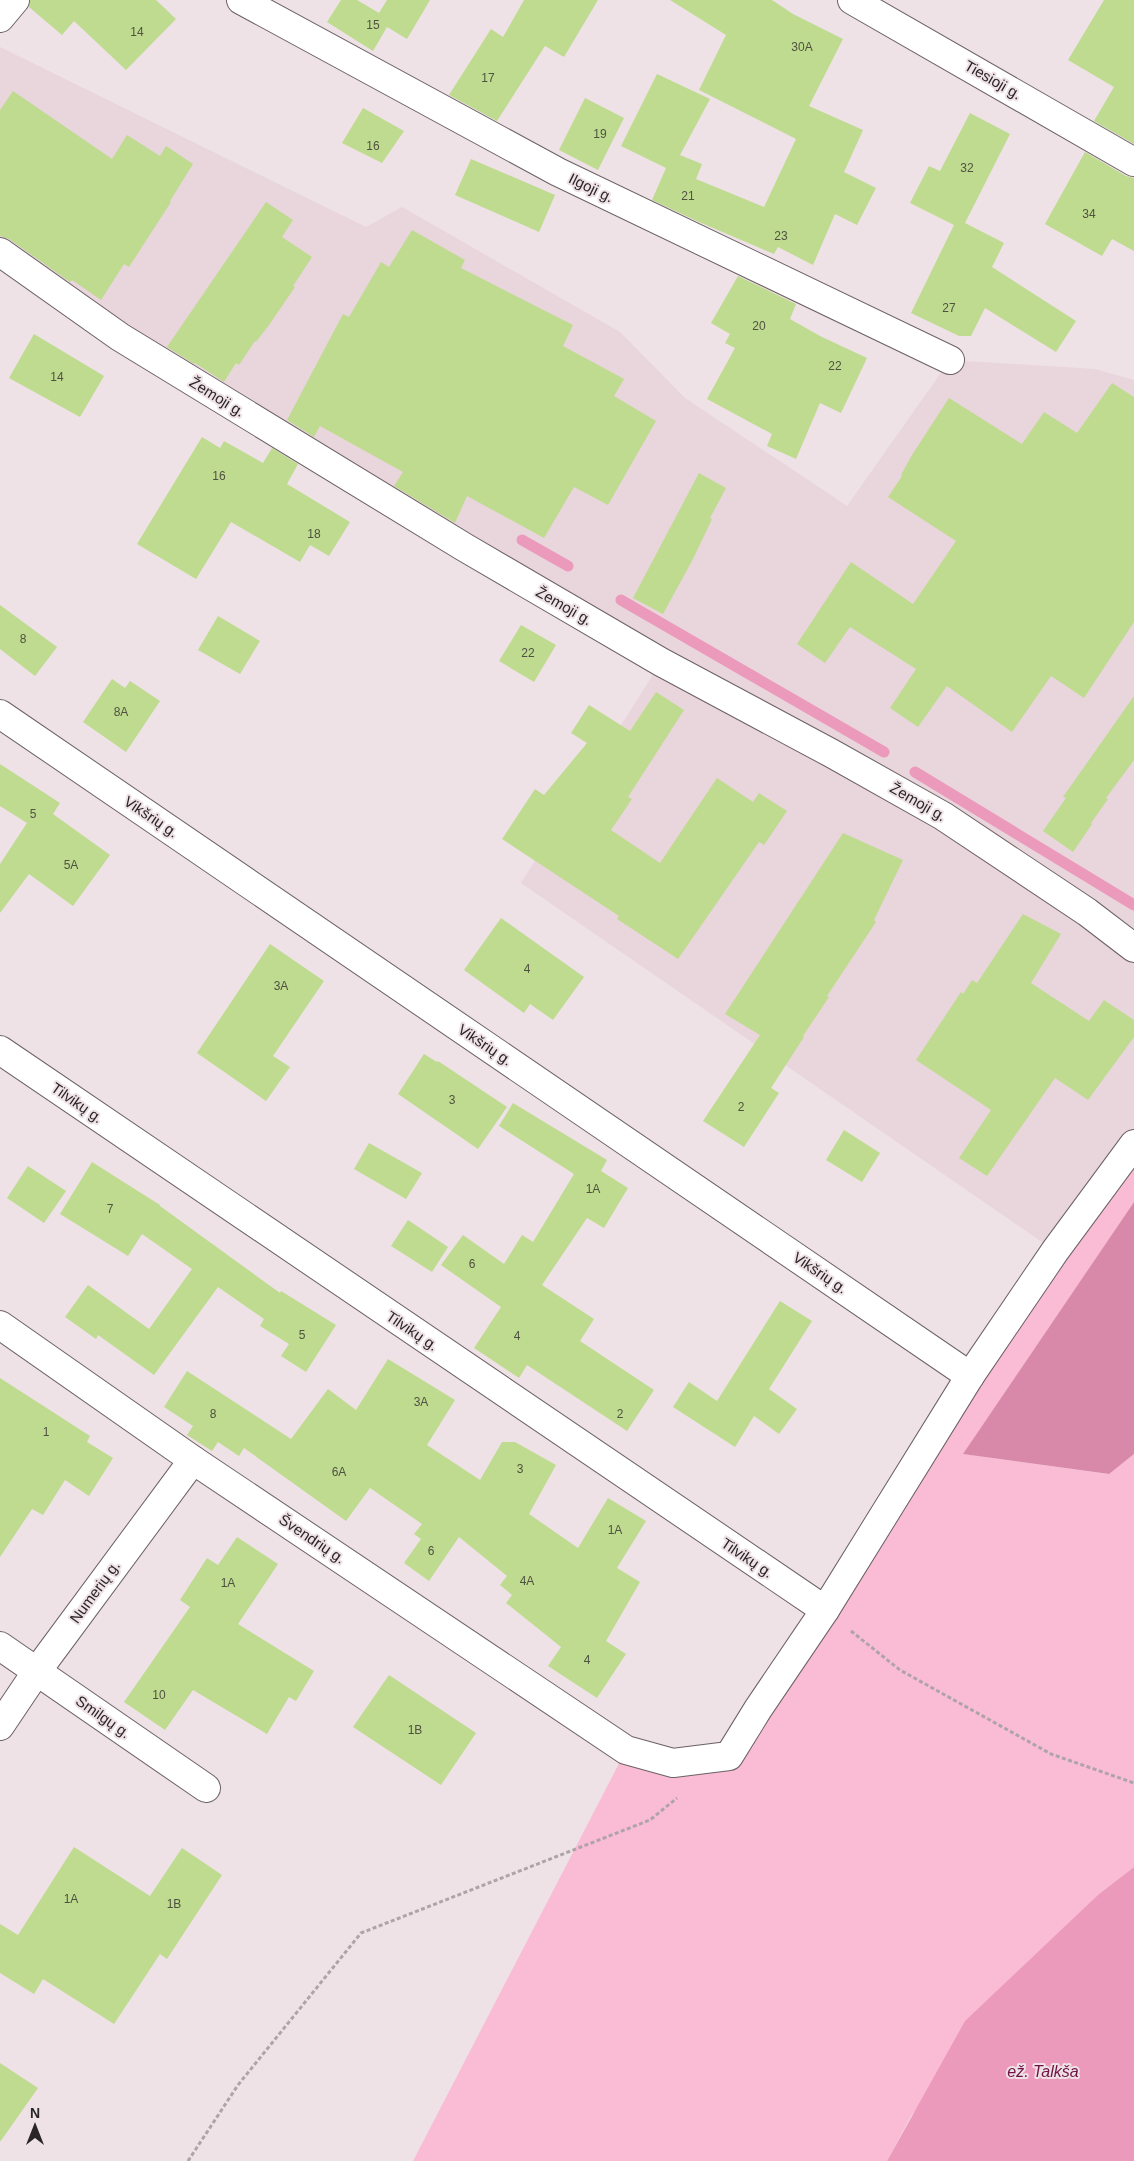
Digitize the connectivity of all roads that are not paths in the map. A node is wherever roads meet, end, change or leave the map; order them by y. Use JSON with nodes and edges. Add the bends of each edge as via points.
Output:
{"nodes":[{"id":1,"x":15,"y":0,"type":"edge"},
{"id":2,"x":241,"y":0,"type":"edge"},
{"id":3,"x":852,"y":0,"type":"edge"},
{"id":4,"x":0,"y":18,"type":"edge"},
{"id":5,"x":1134,"y":162,"type":"edge"},
{"id":6,"x":0,"y":252,"type":"edge"},
{"id":7,"x":950,"y":360,"type":"dead end"},
{"id":8,"x":0,"y":714,"type":"edge"},
{"id":9,"x":1134,"y":948,"type":"edge"},
{"id":10,"x":0,"y":1050,"type":"edge"},
{"id":11,"x":1134,"y":1144,"type":"edge"},
{"id":12,"x":0,"y":1325,"type":"edge"},
{"id":13,"x":970,"y":1376,"type":"junction"},
{"id":14,"x":192,"y":1460,"type":"junction"},
{"id":15,"x":824,"y":1610,"type":"junction"},
{"id":16,"x":0,"y":1646,"type":"edge"},
{"id":17,"x":37,"y":1671,"type":"junction"},
{"id":18,"x":0,"y":1726,"type":"edge"},
{"id":19,"x":206,"y":1788,"type":"dead end"}],
"edges":[{"from":1,"to":4,"type":"street"},
{"from":2,"to":7,"type":"street","name":"Ilgoji g.","via":[[558,172]]},
{"from":3,"to":5,"type":"street","name":"Tiesioji g."},
{"from":6,"to":9,"type":"street","name":"Žemoji g.","via":[[120,337],[464,548],[669,667],[943,816],[1087,912]]},
{"from":8,"to":13,"type":"street","name":"Vikšrių g."},
{"from":10,"to":15,"type":"street","name":"Tilvikų g."},
{"from":11,"to":13,"type":"street","via":[[1055,1251]]},
{"from":12,"to":14,"type":"street","name":"Švendrių g."},
{"from":13,"to":15,"type":"street"},
{"from":14,"to":15,"type":"street","name":"Švendrių g.","via":[[626,1750],[673,1763],[730,1756]]},
{"from":14,"to":17,"type":"street","name":"Numerių g."},
{"from":16,"to":17,"type":"street","name":"Smilgų g."},
{"from":17,"to":18,"type":"street","name":"Numerių g."},
{"from":17,"to":19,"type":"street","name":"Smilgų g."}]}
